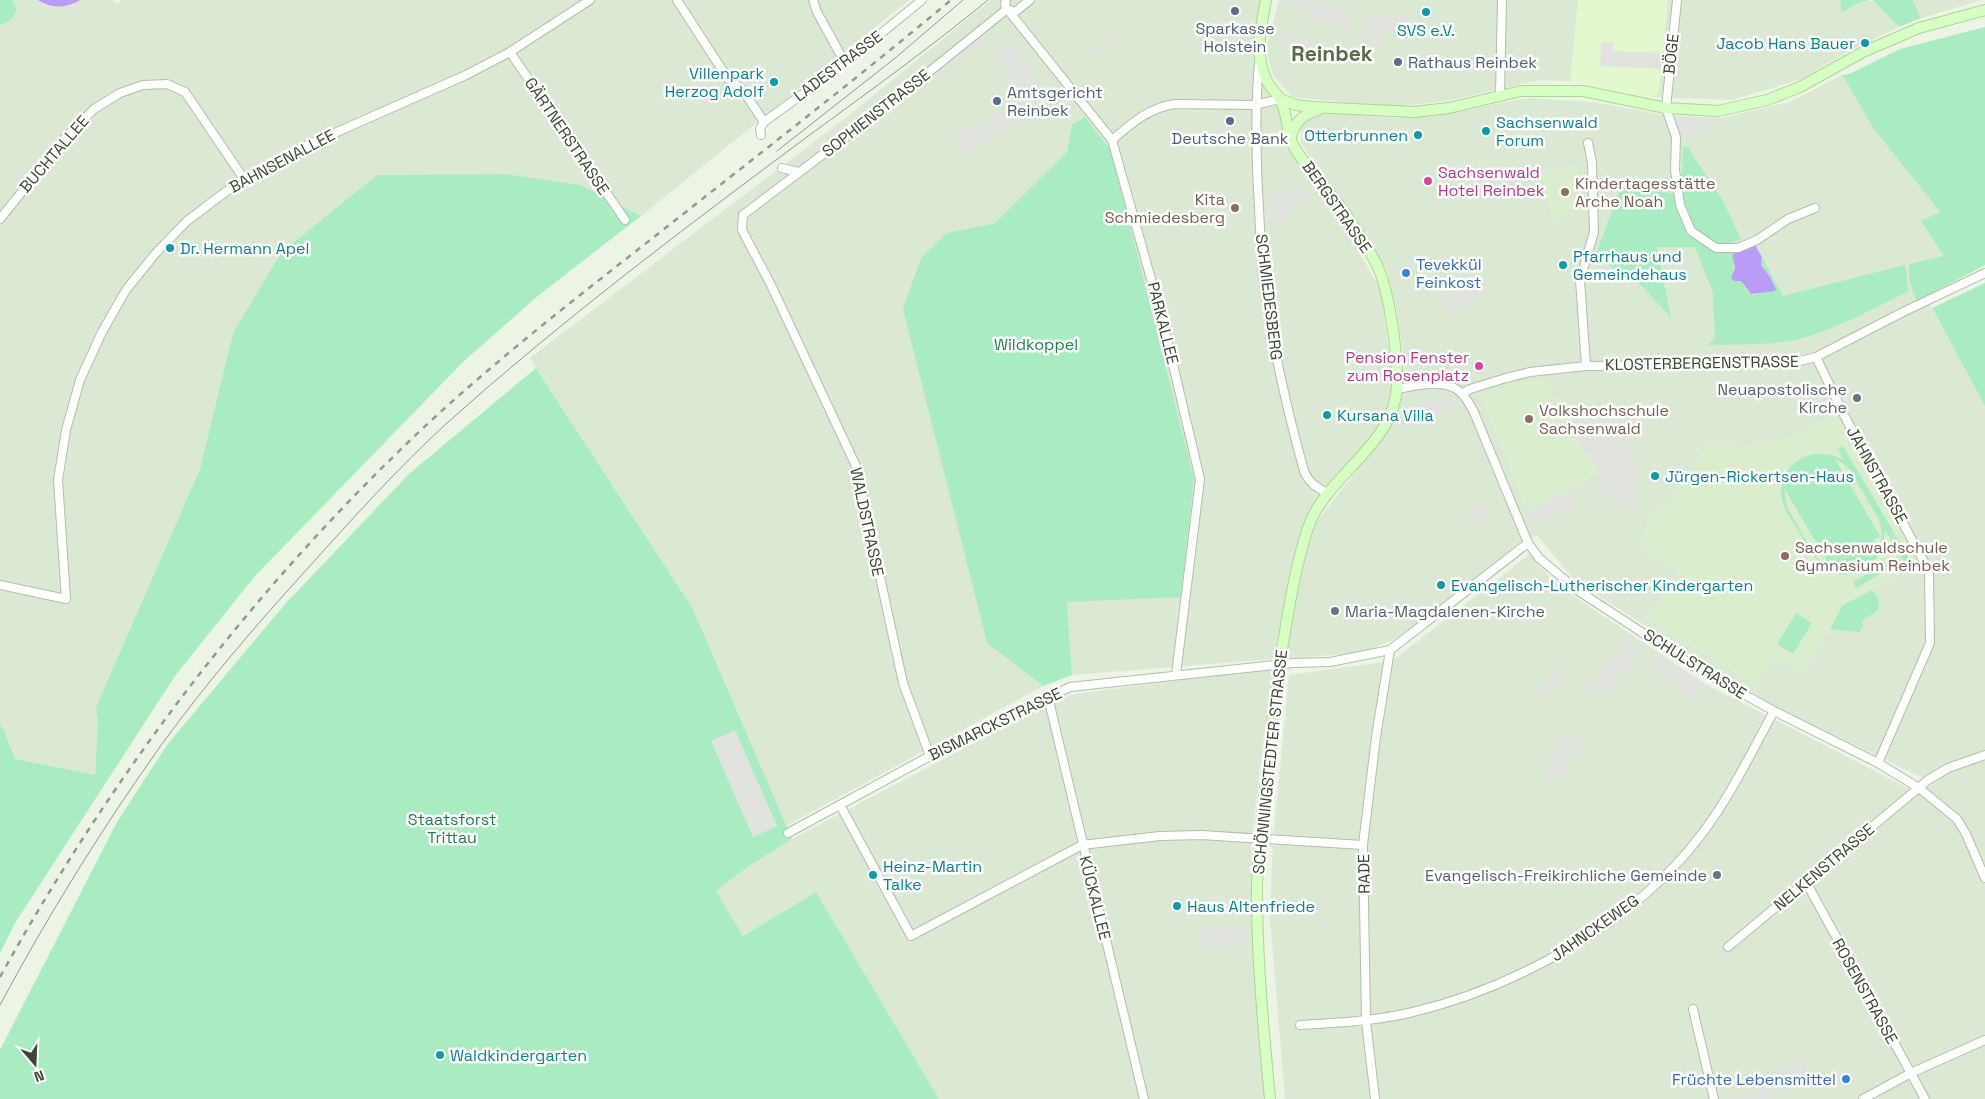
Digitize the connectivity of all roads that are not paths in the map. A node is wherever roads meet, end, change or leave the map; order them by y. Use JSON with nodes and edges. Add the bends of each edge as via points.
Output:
{"nodes":[{"id":1,"x":590,"y":0,"type":"edge"},
{"id":2,"x":677,"y":0,"type":"edge"},
{"id":3,"x":813,"y":0,"type":"edge"},
{"id":4,"x":922,"y":0,"type":"edge"},
{"id":5,"x":1006,"y":0,"type":"edge"},
{"id":6,"x":1030,"y":0,"type":"edge"},
{"id":7,"x":1266,"y":0,"type":"edge"},
{"id":8,"x":1502,"y":0,"type":"edge"},
{"id":9,"x":1677,"y":0,"type":"edge"},
{"id":10,"x":1007,"y":9,"type":"junction"},
{"id":11,"x":1985,"y":10,"type":"edge"},
{"id":12,"x":510,"y":52,"type":"junction"},
{"id":13,"x":1259,"y":56,"type":"junction"},
{"id":14,"x":845,"y":63,"type":"junction"},
{"id":15,"x":1500,"y":95,"type":"junction"},
{"id":16,"x":1280,"y":99,"type":"junction"},
{"id":17,"x":1255,"y":105,"type":"junction"},
{"id":18,"x":1312,"y":107,"type":"junction"},
{"id":19,"x":1326,"y":108,"type":"junction"},
{"id":20,"x":1666,"y":108,"type":"junction"},
{"id":21,"x":1286,"y":118,"type":"junction"},
{"id":22,"x":764,"y":122,"type":"junction"},
{"id":23,"x":761,"y":135,"type":"dead end"},
{"id":24,"x":1291,"y":138,"type":"junction"},
{"id":25,"x":1112,"y":140,"type":"junction"},
{"id":26,"x":1588,"y":143,"type":"dead end"},
{"id":27,"x":782,"y":168,"type":"dead end"},
{"id":28,"x":798,"y":172,"type":"junction"},
{"id":29,"x":244,"y":180,"type":"junction"},
{"id":30,"x":1815,"y":208,"type":"dead end"},
{"id":31,"x":743,"y":216,"type":"joint"},
{"id":32,"x":0,"y":219,"type":"edge"},
{"id":33,"x":625,"y":220,"type":"dead end"},
{"id":34,"x":1985,"y":273,"type":"edge"},
{"id":35,"x":1816,"y":357,"type":"junction"},
{"id":36,"x":1586,"y":366,"type":"junction"},
{"id":37,"x":1397,"y":389,"type":"junction"},
{"id":38,"x":1462,"y":394,"type":"junction"},
{"id":39,"x":1328,"y":493,"type":"junction"},
{"id":40,"x":1528,"y":543,"type":"junction"},
{"id":41,"x":0,"y":585,"type":"edge"},
{"id":42,"x":1390,"y":650,"type":"junction"},
{"id":43,"x":1279,"y":665,"type":"junction"},
{"id":44,"x":1176,"y":676,"type":"junction"},
{"id":45,"x":1048,"y":697,"type":"junction"},
{"id":46,"x":1774,"y":711,"type":"junction"},
{"id":47,"x":1985,"y":755,"type":"edge"},
{"id":48,"x":930,"y":756,"type":"junction"},
{"id":49,"x":1878,"y":763,"type":"junction"},
{"id":50,"x":1920,"y":788,"type":"junction"},
{"id":51,"x":840,"y":804,"type":"junction"},
{"id":52,"x":788,"y":833,"type":"dead end"},
{"id":53,"x":1259,"y":839,"type":"junction"},
{"id":54,"x":1082,"y":845,"type":"junction"},
{"id":55,"x":1363,"y":845,"type":"junction"},
{"id":56,"x":1985,"y":878,"type":"edge"},
{"id":57,"x":1806,"y":882,"type":"junction"},
{"id":58,"x":1728,"y":947,"type":"dead end"},
{"id":59,"x":1693,"y":1009,"type":"dead end"},
{"id":60,"x":1366,"y":1021,"type":"junction"},
{"id":61,"x":1300,"y":1025,"type":"dead end"},
{"id":62,"x":1985,"y":1040,"type":"edge"},
{"id":63,"x":1911,"y":1073,"type":"junction"},
{"id":64,"x":1144,"y":1099,"type":"edge"},
{"id":65,"x":1270,"y":1099,"type":"edge"},
{"id":66,"x":1375,"y":1099,"type":"edge"},
{"id":67,"x":1714,"y":1099,"type":"edge"},
{"id":68,"x":1863,"y":1099,"type":"edge"},
{"id":69,"x":1924,"y":1099,"type":"edge"}],
"edges":[{"from":1,"to":12,"type":"street","name":"BAHNSENALLEE"},
{"from":2,"to":22,"type":"street","via":[[728,79],[742,89]]},
{"from":3,"to":14,"type":"street"},
{"from":4,"to":14,"type":"street","name":"LADESTRASSE"},
{"from":5,"to":10,"type":"street"},
{"from":6,"to":10,"type":"street","name":"SOPHIENSTRASSE","via":[[1015,12]]},
{"from":7,"to":13,"type":"main road"},
{"from":8,"to":15,"type":"street"},
{"from":9,"to":20,"type":"street","name":"BÖGE"},
{"from":10,"to":25,"type":"street","name":"PARKALLEE"},
{"from":10,"to":28,"type":"street","name":"SOPHIENSTRASSE","via":[[888,105]]},
{"from":11,"to":20,"type":"main road","via":[[1919,28],[1863,52],[1800,88],[1767,100],[1718,111]]},
{"from":12,"to":29,"type":"street","name":"BAHNSENALLEE","via":[[466,75],[302,147]]},
{"from":12,"to":33,"type":"street","name":"GÄRTNERSTRASSE"},
{"from":13,"to":16,"type":"main road","name":"BERGSTRASSE","via":[[1267,82]]},
{"from":13,"to":17,"type":"street","name":"SCHMIEDESBERG"},
{"from":14,"to":22,"type":"street","name":"LADESTRASSE"},
{"from":15,"to":19,"type":"main road","via":[[1450,108],[1414,112]]},
{"from":15,"to":20,"type":"main road","via":[[1521,91],[1583,90]]},
{"from":16,"to":17,"type":"street"},
{"from":16,"to":18,"type":"main road"},
{"from":16,"to":21,"type":"main road","name":"BERGSTRASSE"},
{"from":17,"to":25,"type":"street","via":[[1166,105],[1140,116]]},
{"from":17,"to":39,"type":"street","name":"SCHMIEDESBERG","via":[[1263,274],[1280,378],[1304,470],[1314,486]]},
{"from":18,"to":19,"type":"main road"},
{"from":18,"to":21,"type":"main road","via":[[1291,110]]},
{"from":19,"to":24,"type":"main road","via":[[1313,111],[1298,121]]},
{"from":20,"to":30,"type":"street","via":[[1676,137],[1675,170],[1680,204],[1692,230],[1699,237],[1716,248],[1738,248],[1757,240],[1788,219]]},
{"from":21,"to":24,"type":"main road","name":"BERGSTRASSE"},
{"from":22,"to":23,"type":"street","via":[[760,128]]},
{"from":24,"to":37,"type":"main road","name":"BERGSTRASSE","via":[[1377,266],[1388,304]]},
{"from":25,"to":44,"type":"street","name":"PARKALLEE","via":[[1163,322],[1200,479]]},
{"from":26,"to":36,"type":"street","via":[[1592,163],[1594,232],[1580,280]]},
{"from":27,"to":28,"type":"street"},
{"from":28,"to":31,"type":"street","name":"SOPHIENSTRASSE"},
{"from":29,"to":32,"type":"street","name":"BUCHTALLEE","via":[[185,92],[167,84],[144,85],[120,93],[94,109],[66,137]]},
{"from":29,"to":41,"type":"street","name":"BAHNSENALLEE","via":[[187,221],[155,254],[121,299],[80,380],[66,430],[58,480],[66,599]]},
{"from":31,"to":48,"type":"street","name":"WALDSTRASSE","via":[[742,230],[856,466],[903,683]]},
{"from":34,"to":35,"type":"street","name":"KLOSTERBERGENSTRASSE"},
{"from":35,"to":36,"type":"street","name":"KLOSTERBERGENSTRASSE","via":[[1788,364]]},
{"from":35,"to":49,"type":"street","name":"JAHNSTRASSE","via":[[1929,571],[1930,643]]},
{"from":36,"to":38,"type":"street","name":"KLOSTERBERGENSTRASSE","via":[[1522,374]]},
{"from":37,"to":38,"type":"street","via":[[1443,384]]},
{"from":37,"to":39,"type":"main road","name":"SCHÖNNINGSTEDTER STRASSE","via":[[1390,416],[1362,456]]},
{"from":38,"to":40,"type":"street","name":"SCHULSTRASSE","via":[[1473,410]]},
{"from":39,"to":43,"type":"main road","name":"SCHÖNNINGSTEDTER STRASSE","via":[[1312,516],[1307,530]]},
{"from":40,"to":42,"type":"street"},
{"from":40,"to":46,"type":"street","name":"SCHULSTRASSE","via":[[1539,558],[1577,590],[1695,667]]},
{"from":42,"to":43,"type":"street","name":"BISMARCKSTRASSE","via":[[1330,662]]},
{"from":42,"to":55,"type":"street","name":"RADE"},
{"from":43,"to":44,"type":"street","name":"BISMARCKSTRASSE"},
{"from":43,"to":53,"type":"main road","name":"SCHÖNNINGSTEDTER STRASSE"},
{"from":44,"to":45,"type":"street","name":"BISMARCKSTRASSE","via":[[1070,688]]},
{"from":45,"to":48,"type":"street","name":"BISMARCKSTRASSE"},
{"from":45,"to":54,"type":"street","name":"KÜCKALLEE"},
{"from":46,"to":49,"type":"street","name":"SCHULSTRASSE"},
{"from":46,"to":60,"type":"street","name":"JAHNCKEWEG","via":[[1701,836],[1666,875],[1634,902],[1562,954],[1517,976],[1446,1004]]},
{"from":47,"to":50,"type":"street","name":"NELKENSTRASSE","via":[[1943,770]]},
{"from":48,"to":51,"type":"street","name":"BISMARCKSTRASSE"},
{"from":49,"to":50,"type":"street","name":"SCHULSTRASSE"},
{"from":50,"to":56,"type":"street","name":"SCHULSTRASSE","via":[[1958,819]]},
{"from":50,"to":57,"type":"street","name":"NELKENSTRASSE"},
{"from":51,"to":52,"type":"street","name":"BISMARCKSTRASSE"},
{"from":51,"to":54,"type":"street","via":[[911,936]]},
{"from":53,"to":54,"type":"street","via":[[1160,836]]},
{"from":53,"to":55,"type":"street"},
{"from":53,"to":65,"type":"main road","name":"SCHÖNNINGSTEDTER STRASSE","via":[[1257,905]]},
{"from":54,"to":64,"type":"street","name":"KÜCKALLEE"},
{"from":55,"to":60,"type":"street","name":"RADE"},
{"from":57,"to":58,"type":"street","name":"NELKENSTRASSE"},
{"from":57,"to":63,"type":"street","name":"ROSENSTRASSE"},
{"from":59,"to":67,"type":"street"},
{"from":60,"to":61,"type":"street","name":"JAHNCKEWEG"},
{"from":60,"to":66,"type":"street","name":"RADE"},
{"from":62,"to":63,"type":"street"},
{"from":63,"to":68,"type":"street"},
{"from":63,"to":69,"type":"street","name":"ROSENSTRASSE"}]}
